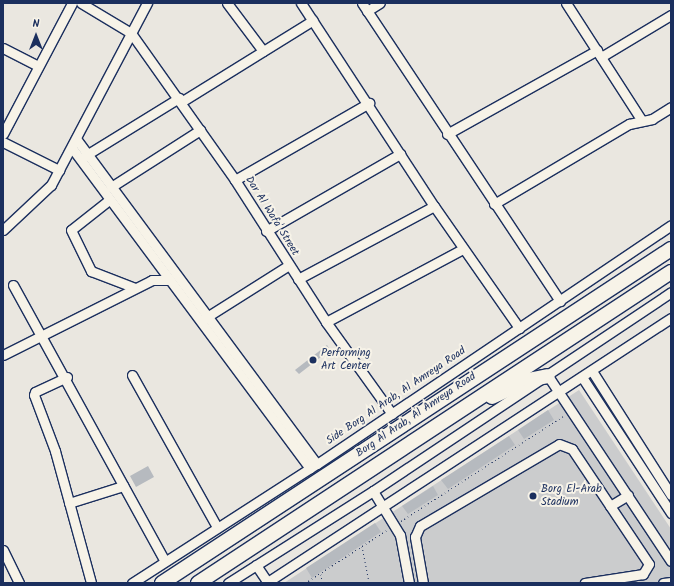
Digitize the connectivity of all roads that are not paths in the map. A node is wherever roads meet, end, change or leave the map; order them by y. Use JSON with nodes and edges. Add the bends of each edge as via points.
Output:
{"nodes":[{"id":1,"x":72,"y":3,"type":"edge"},
{"id":2,"x":81,"y":3,"type":"edge"},
{"id":3,"x":147,"y":3,"type":"edge"},
{"id":4,"x":227,"y":3,"type":"edge"},
{"id":5,"x":301,"y":3,"type":"edge"},
{"id":6,"x":380,"y":3,"type":"edge"},
{"id":7,"x":566,"y":3,"type":"edge"},
{"id":8,"x":365,"y":7,"type":"edge"},
{"id":9,"x":671,"y":15,"type":"edge"},
{"id":10,"x":313,"y":20,"type":"junction"},
{"id":11,"x":131,"y":33,"type":"junction"},
{"id":12,"x":3,"y":48,"type":"edge"},
{"id":13,"x":263,"y":51,"type":"junction"},
{"id":14,"x":599,"y":53,"type":"junction"},
{"id":15,"x":38,"y":66,"type":"junction"},
{"id":16,"x":180,"y":100,"type":"junction"},
{"id":17,"x":369,"y":104,"type":"junction"},
{"id":18,"x":671,"y":107,"type":"edge"},
{"id":19,"x":642,"y":121,"type":"junction"},
{"id":20,"x":200,"y":130,"type":"junction"},
{"id":21,"x":3,"y":134,"type":"edge"},
{"id":22,"x":447,"y":134,"type":"junction"},
{"id":23,"x":77,"y":140,"type":"junction"},
{"id":24,"x":3,"y":142,"type":"edge"},
{"id":25,"x":72,"y":148,"type":"junction"},
{"id":26,"x":400,"y":154,"type":"junction"},
{"id":27,"x":83,"y":156,"type":"junction"},
{"id":28,"x":59,"y":170,"type":"junction"},
{"id":29,"x":235,"y":180,"type":"junction"},
{"id":30,"x":111,"y":187,"type":"junction"},
{"id":31,"x":109,"y":200,"type":"junction"},
{"id":32,"x":494,"y":204,"type":"junction"},
{"id":33,"x":434,"y":206,"type":"junction"},
{"id":34,"x":671,"y":225,"type":"edge"},
{"id":35,"x":3,"y":230,"type":"edge"},
{"id":36,"x":266,"y":231,"type":"junction"},
{"id":37,"x":463,"y":249,"type":"junction"},
{"id":38,"x":671,"y":249,"type":"edge"},
{"id":39,"x":289,"y":265,"type":"junction"},
{"id":40,"x":671,"y":272,"type":"edge"},
{"id":41,"x":298,"y":279,"type":"junction"},
{"id":42,"x":167,"y":280,"type":"junction"},
{"id":43,"x":178,"y":280,"type":"junction"},
{"id":44,"x":14,"y":285,"type":"dead end"},
{"id":45,"x":135,"y":288,"type":"junction"},
{"id":46,"x":671,"y":292,"type":"edge"},
{"id":47,"x":560,"y":301,"type":"junction"},
{"id":48,"x":671,"y":318,"type":"edge"},
{"id":49,"x":202,"y":320,"type":"junction"},
{"id":50,"x":326,"y":322,"type":"junction"},
{"id":51,"x":519,"y":328,"type":"junction"},
{"id":52,"x":43,"y":333,"type":"junction"},
{"id":53,"x":4,"y":351,"type":"edge"},
{"id":54,"x":592,"y":371,"type":"junction"},
{"id":55,"x":132,"y":375,"type":"dead end"},
{"id":56,"x":548,"y":376,"type":"junction"},
{"id":57,"x":67,"y":377,"type":"junction"},
{"id":58,"x":582,"y":377,"type":"junction"},
{"id":59,"x":560,"y":392,"type":"junction"},
{"id":60,"x":462,"y":408,"type":"junction"},
{"id":61,"x":392,"y":414,"type":"junction"},
{"id":62,"x":313,"y":466,"type":"junction"},
{"id":63,"x":123,"y":486,"type":"junction"},
{"id":64,"x":373,"y":491,"type":"junction"},
{"id":65,"x":628,"y":495,"type":"junction"},
{"id":66,"x":671,"y":496,"type":"edge"},
{"id":67,"x":69,"y":503,"type":"junction"},
{"id":68,"x":384,"y":506,"type":"junction"},
{"id":69,"x":610,"y":506,"type":"junction"},
{"id":70,"x":671,"y":513,"type":"edge"},
{"id":71,"x":217,"y":527,"type":"junction"},
{"id":72,"x":3,"y":550,"type":"edge"},
{"id":73,"x":671,"y":561,"type":"edge"},
{"id":74,"x":165,"y":562,"type":"junction"},
{"id":75,"x":256,"y":565,"type":"junction"},
{"id":76,"x":671,"y":582,"type":"edge"},
{"id":77,"x":19,"y":583,"type":"edge"},
{"id":78,"x":91,"y":583,"type":"edge"},
{"id":79,"x":132,"y":583,"type":"edge"},
{"id":80,"x":162,"y":583,"type":"edge"},
{"id":81,"x":198,"y":583,"type":"edge"},
{"id":82,"x":228,"y":583,"type":"edge"},
{"id":83,"x":267,"y":583,"type":"edge"},
{"id":84,"x":409,"y":583,"type":"edge"},
{"id":85,"x":423,"y":583,"type":"edge"},
{"id":86,"x":585,"y":583,"type":"edge"},
{"id":87,"x":663,"y":583,"type":"edge"}],
"edges":[{"from":1,"to":15,"type":"street"},
{"from":2,"to":11,"type":"street"},
{"from":3,"to":11,"type":"street"},
{"from":4,"to":13,"type":"street"},
{"from":5,"to":10,"type":"street"},
{"from":6,"to":8,"type":"street"},
{"from":7,"to":14,"type":"street"},
{"from":8,"to":22,"type":"street"},
{"from":9,"to":14,"type":"street"},
{"from":10,"to":13,"type":"street"},
{"from":10,"to":17,"type":"street"},
{"from":11,"to":16,"type":"street","name":"Dar Al Wafa' Street"},
{"from":11,"to":23,"type":"street"},
{"from":12,"to":15,"type":"street"},
{"from":13,"to":16,"type":"street"},
{"from":14,"to":19,"type":"street"},
{"from":14,"to":22,"type":"street"},
{"from":15,"to":21,"type":"street"},
{"from":16,"to":20,"type":"street","name":"Dar Al Wafa' Street"},
{"from":16,"to":27,"type":"street"},
{"from":17,"to":26,"type":"street"},
{"from":17,"to":29,"type":"street"},
{"from":18,"to":19,"type":"street"},
{"from":19,"to":32,"type":"street","via":[[629,124]]},
{"from":20,"to":29,"type":"street","name":"Dar Al Wafa' Street"},
{"from":20,"to":30,"type":"street"},
{"from":22,"to":32,"type":"street"},
{"from":23,"to":25,"type":"street"},
{"from":23,"to":27,"type":"street"},
{"from":24,"to":28,"type":"street"},
{"from":25,"to":27,"type":"street"},
{"from":25,"to":28,"type":"street"},
{"from":26,"to":33,"type":"street"},
{"from":26,"to":36,"type":"street"},
{"from":27,"to":30,"type":"street"},
{"from":27,"to":31,"type":"street"},
{"from":28,"to":35,"type":"street","via":[[44,194]]},
{"from":29,"to":36,"type":"street","name":"Dar Al Wafa' Street"},
{"from":30,"to":43,"type":"street"},
{"from":31,"to":42,"type":"street"},
{"from":31,"to":45,"type":"street","via":[[71,230],[91,271]]},
{"from":32,"to":47,"type":"street"},
{"from":33,"to":37,"type":"street"},
{"from":33,"to":41,"type":"street"},
{"from":34,"to":47,"type":"street","name":"Side Borg Al Arab, Al Amreya Road","via":[[600,270]]},
{"from":36,"to":39,"type":"street","name":"Dar Al Wafa' Street"},
{"from":37,"to":50,"type":"street"},
{"from":37,"to":51,"type":"street"},
{"from":38,"to":80,"type":"highway","name":"Borg Al Arab, Al Amreya Road"},
{"from":39,"to":41,"type":"street","name":"Dar Al Wafa' Street"},
{"from":39,"to":49,"type":"street"},
{"from":40,"to":60,"type":"highway","name":"Borg Al Arab, Al Amreya Road"},
{"from":41,"to":50,"type":"street","name":"Dar Al Wafa' Street"},
{"from":42,"to":43,"type":"street"},
{"from":42,"to":45,"type":"street","via":[[152,280]]},
{"from":42,"to":49,"type":"street"},
{"from":43,"to":49,"type":"street"},
{"from":44,"to":52,"type":"street"},
{"from":45,"to":52,"type":"street"},
{"from":46,"to":56,"type":"street"},
{"from":47,"to":51,"type":"street","name":"Side Borg Al Arab, Al Amreya Road"},
{"from":48,"to":54,"type":"street"},
{"from":49,"to":62,"type":"street"},
{"from":50,"to":61,"type":"street","name":"Dar Al Wafa' Street"},
{"from":51,"to":61,"type":"street","name":"Side Borg Al Arab, Al Amreya Road"},
{"from":52,"to":53,"type":"street"},
{"from":52,"to":57,"type":"street"},
{"from":54,"to":58,"type":"street"},
{"from":54,"to":66,"type":"street"},
{"from":55,"to":71,"type":"street"},
{"from":56,"to":59,"type":"street"},
{"from":56,"to":60,"type":"highway","via":[[528,380]]},
{"from":56,"to":64,"type":"street"},
{"from":57,"to":63,"type":"street"},
{"from":57,"to":67,"type":"street","via":[[34,393]]},
{"from":58,"to":59,"type":"street"},
{"from":58,"to":70,"type":"street"},
{"from":59,"to":65,"type":"street"},
{"from":59,"to":68,"type":"street"},
{"from":60,"to":81,"type":"highway","name":"Borg Al Arab, Al Amreya Road"},
{"from":61,"to":62,"type":"street","name":"Side Borg Al Arab, Al Amreya Road"},
{"from":62,"to":71,"type":"street","name":"Side Borg Al Arab, Al Amreya Road"},
{"from":63,"to":67,"type":"street"},
{"from":63,"to":74,"type":"street"},
{"from":64,"to":68,"type":"street"},
{"from":64,"to":75,"type":"street"},
{"from":65,"to":69,"type":"street"},
{"from":65,"to":73,"type":"street"},
{"from":67,"to":78,"type":"street"},
{"from":68,"to":83,"type":"street"},
{"from":68,"to":84,"type":"street","via":[[395,525]]},
{"from":69,"to":85,"type":"street","via":[[572,449],[555,444],[420,526],[415,537]]},
{"from":69,"to":86,"type":"street","via":[[648,562],[648,569],[643,574]]},
{"from":71,"to":74,"type":"street","name":"Side Borg Al Arab, Al Amreya Road"},
{"from":72,"to":77,"type":"street"},
{"from":74,"to":79,"type":"street","name":"Side Borg Al Arab, Al Amreya Road"},
{"from":75,"to":82,"type":"street"},
{"from":75,"to":83,"type":"street"},
{"from":76,"to":87,"type":"street"}]}
